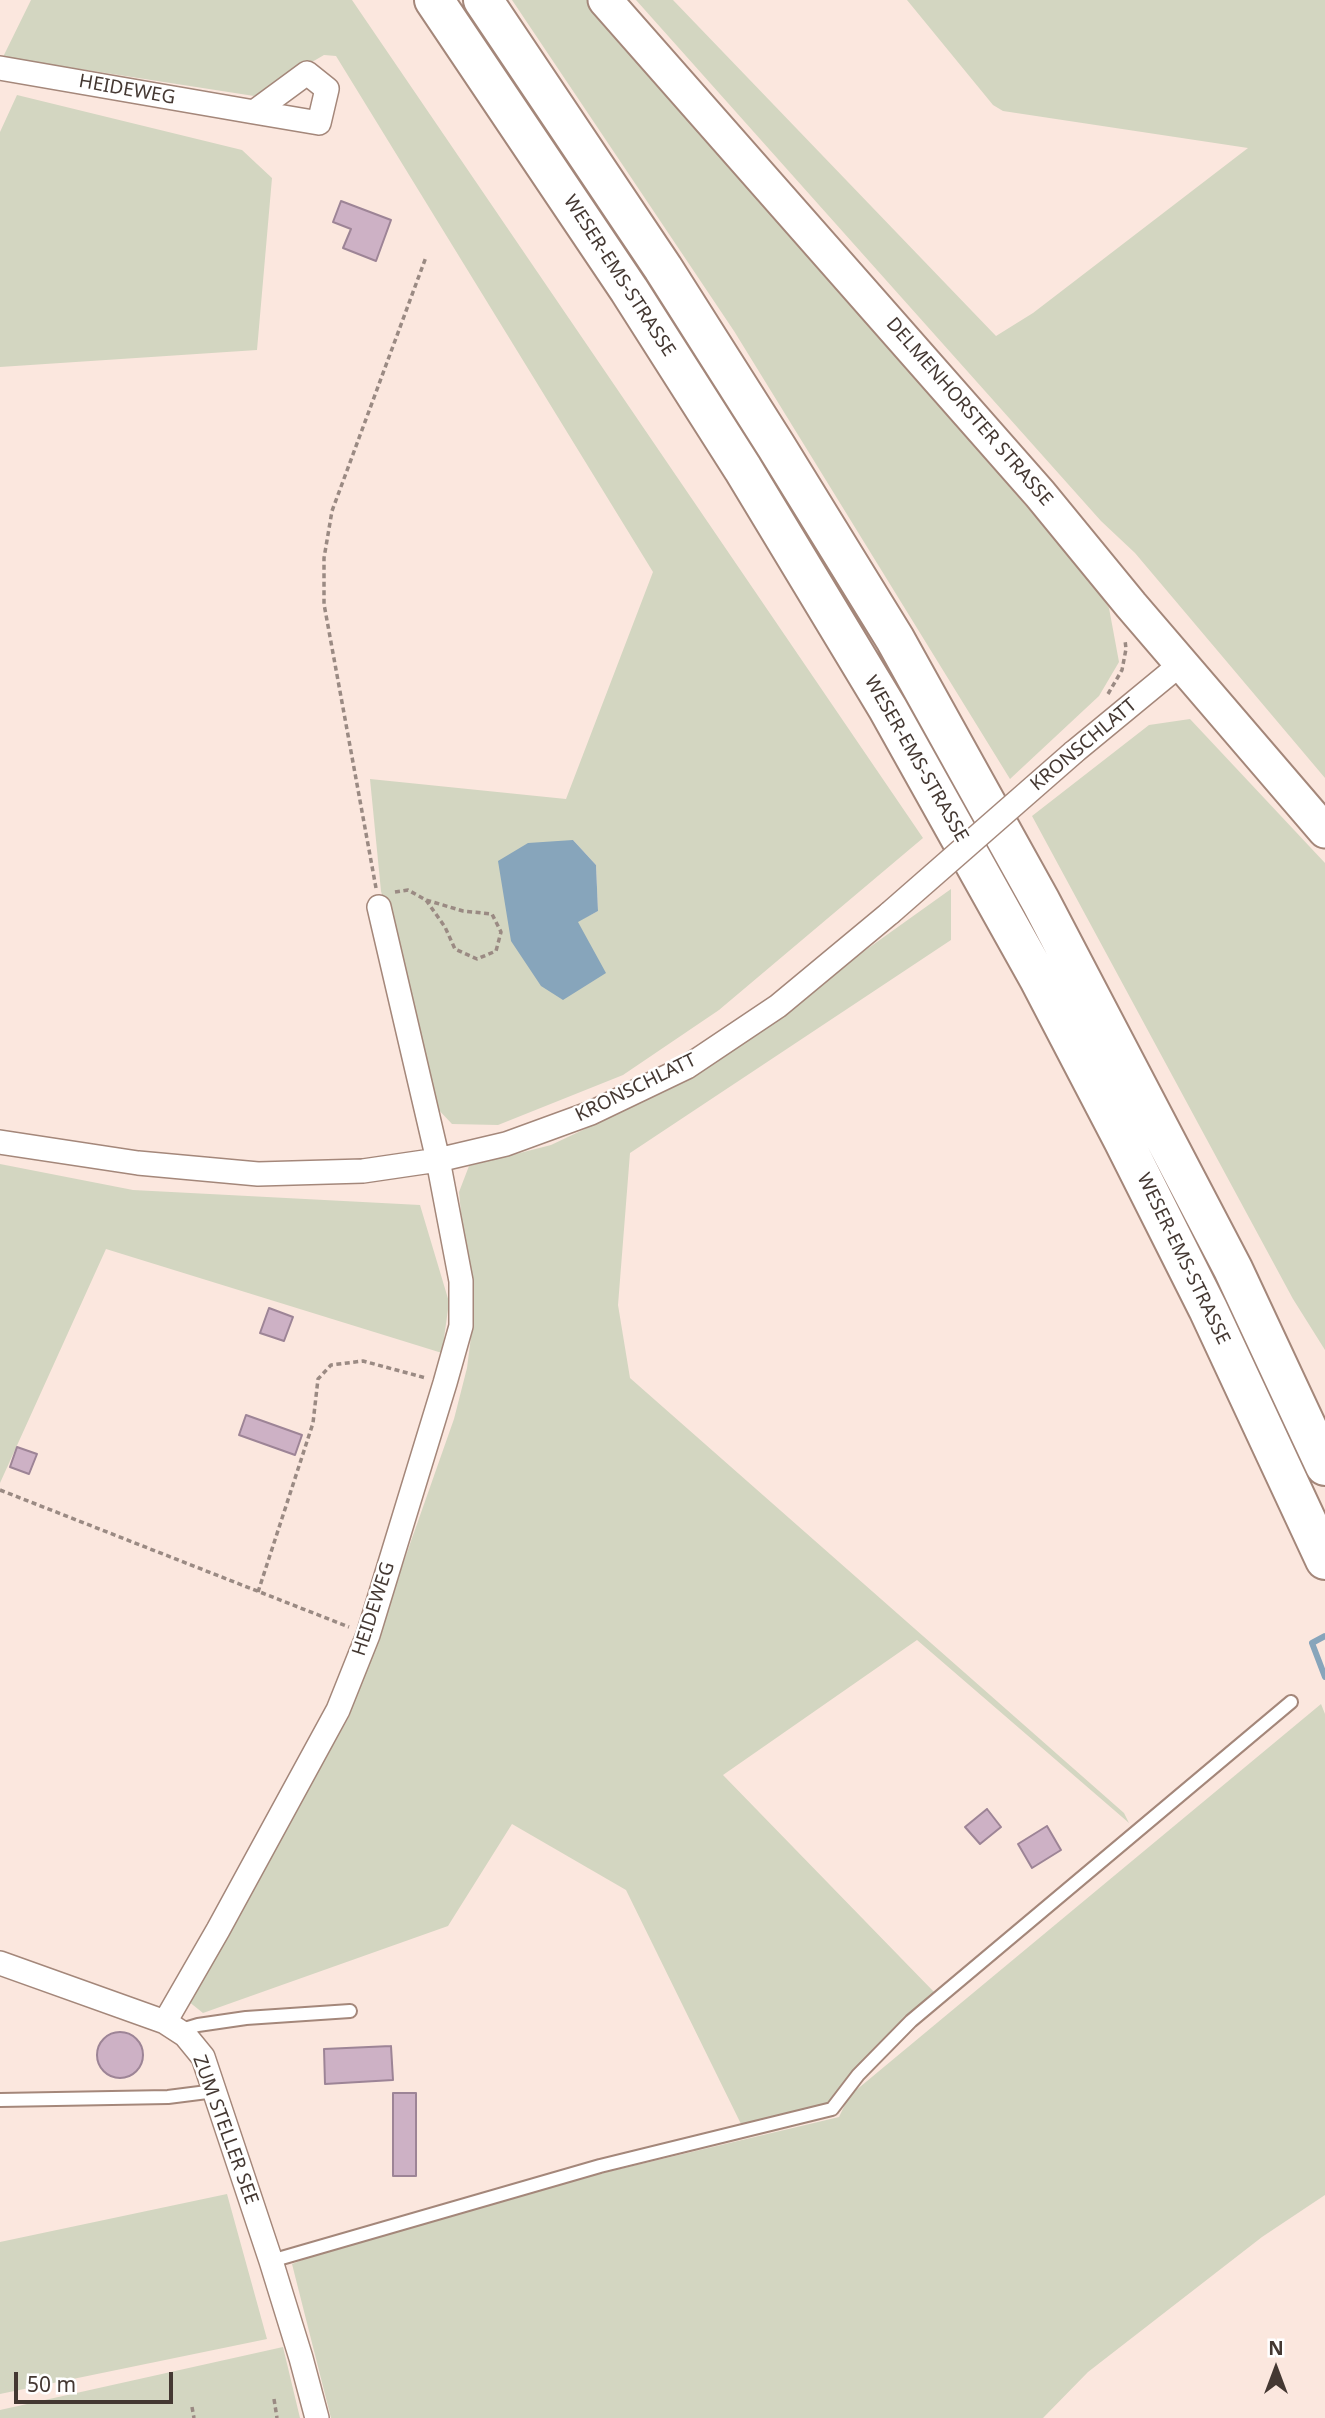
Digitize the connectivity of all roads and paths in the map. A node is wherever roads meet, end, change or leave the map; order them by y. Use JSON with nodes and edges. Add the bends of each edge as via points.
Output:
{"nodes":[{"id":1,"x":434,"y":0,"type":"edge"},
{"id":2,"x":483,"y":0,"type":"edge"},
{"id":3,"x":605,"y":0,"type":"edge"},
{"id":4,"x":0,"y":68,"type":"edge"},
{"id":5,"x":254,"y":112,"type":"dead end"},
{"id":6,"x":426,"y":257,"type":"dead end"},
{"id":7,"x":1131,"y":605,"type":"junction"},
{"id":8,"x":1182,"y":663,"type":"junction"},
{"id":9,"x":1105,"y":699,"type":"dead end"},
{"id":10,"x":1325,"y":831,"type":"edge"},
{"id":11,"x":426,"y":900,"type":"junction"},
{"id":12,"x":379,"y":907,"type":"junction"},
{"id":13,"x":0,"y":1142,"type":"edge"},
{"id":14,"x":438,"y":1160,"type":"junction"},
{"id":15,"x":1233,"y":1269,"type":"junction"},
{"id":16,"x":445,"y":1383,"type":"junction"},
{"id":17,"x":1325,"y":1406,"type":"edge"},
{"id":18,"x":1325,"y":1466,"type":"edge"},
{"id":19,"x":0,"y":1490,"type":"edge"},
{"id":20,"x":1325,"y":1560,"type":"edge"},
{"id":21,"x":258,"y":1592,"type":"junction"},
{"id":22,"x":368,"y":1634,"type":"junction"},
{"id":23,"x":1291,"y":1702,"type":"dead end"},
{"id":24,"x":0,"y":1963,"type":"edge"},
{"id":25,"x":350,"y":2011,"type":"dead end"},
{"id":26,"x":172,"y":2026,"type":"junction"},
{"id":27,"x":215,"y":2091,"type":"junction"},
{"id":28,"x":0,"y":2100,"type":"edge"},
{"id":29,"x":271,"y":2261,"type":"junction"},
{"id":30,"x":274,"y":2399,"type":"dead end"},
{"id":31,"x":192,"y":2407,"type":"dead end"},
{"id":32,"x":194,"y":2418,"type":"edge"},
{"id":33,"x":276,"y":2418,"type":"edge"},
{"id":34,"x":317,"y":2418,"type":"edge"}],
"edges":[{"from":1,"to":20,"type":"highway","name":"WESER-EMS-STRASSE","via":[[743,468],[888,709],[1123,1140]]},
{"from":2,"to":15,"type":"highway","name":"WESER-EMS-STRASSE","via":[[670,279],[895,639],[1041,902]]},
{"from":3,"to":7,"type":"street","name":"DELMENHORSTER STRASSE","via":[[923,359]]},
{"from":4,"to":5,"type":"street","name":"HEIDEWEG"},
{"from":6,"to":12,"type":"path","via":[[332,510],[324,558],[324,604]]},
{"from":7,"to":8,"type":"street","name":"DELMENHORSTER STRASSE"},
{"from":7,"to":9,"type":"path","via":[[1117,617],[1126,649],[1122,670]]},
{"from":8,"to":10,"type":"street","name":"DELMENHORSTER STRASSE"},
{"from":8,"to":14,"type":"street","name":"KRONSCHLATT","bridge":true,"via":[[778,1006],[687,1068],[591,1113],[506,1144]]},
{"from":11,"to":11,"type":"path","via":[[454,949],[477,959],[496,951],[501,932],[492,914]]},
{"from":11,"to":12,"type":"path","via":[[408,890],[391,892]]},
{"from":12,"to":14,"type":"street","name":"HEIDEWEG"},
{"from":13,"to":14,"type":"street","name":"KRONSCHLATT","via":[[138,1163],[258,1174],[363,1171]]},
{"from":14,"to":16,"type":"street","name":"HEIDEWEG","via":[[461,1281],[461,1326]]},
{"from":15,"to":17,"type":"highway","via":[[1259,1285]]},
{"from":15,"to":18,"type":"highway","name":"WESER-EMS-STRASSE"},
{"from":16,"to":21,"type":"path","via":[[363,1361],[331,1366],[318,1379],[313,1423]]},
{"from":16,"to":22,"type":"street","name":"HEIDEWEG"},
{"from":19,"to":21,"type":"path"},
{"from":21,"to":22,"type":"path"},
{"from":22,"to":26,"type":"street","name":"HEIDEWEG","via":[[338,1710],[218,1930]]},
{"from":23,"to":29,"type":"lane","via":[[911,2021],[832,2109],[600,2166]]},
{"from":24,"to":26,"type":"street","name":"ZUM STELLER SEE"},
{"from":25,"to":26,"type":"lane"},
{"from":26,"to":27,"type":"street","name":"ZUM STELLER SEE","via":[[203,2057]]},
{"from":27,"to":28,"type":"lane","via":[[169,2097]]},
{"from":27,"to":29,"type":"street","name":"ZUM STELLER SEE"},
{"from":29,"to":34,"type":"street","name":"ZUM STELLER SEE"},
{"from":30,"to":33,"type":"path"},
{"from":31,"to":32,"type":"path"}]}
